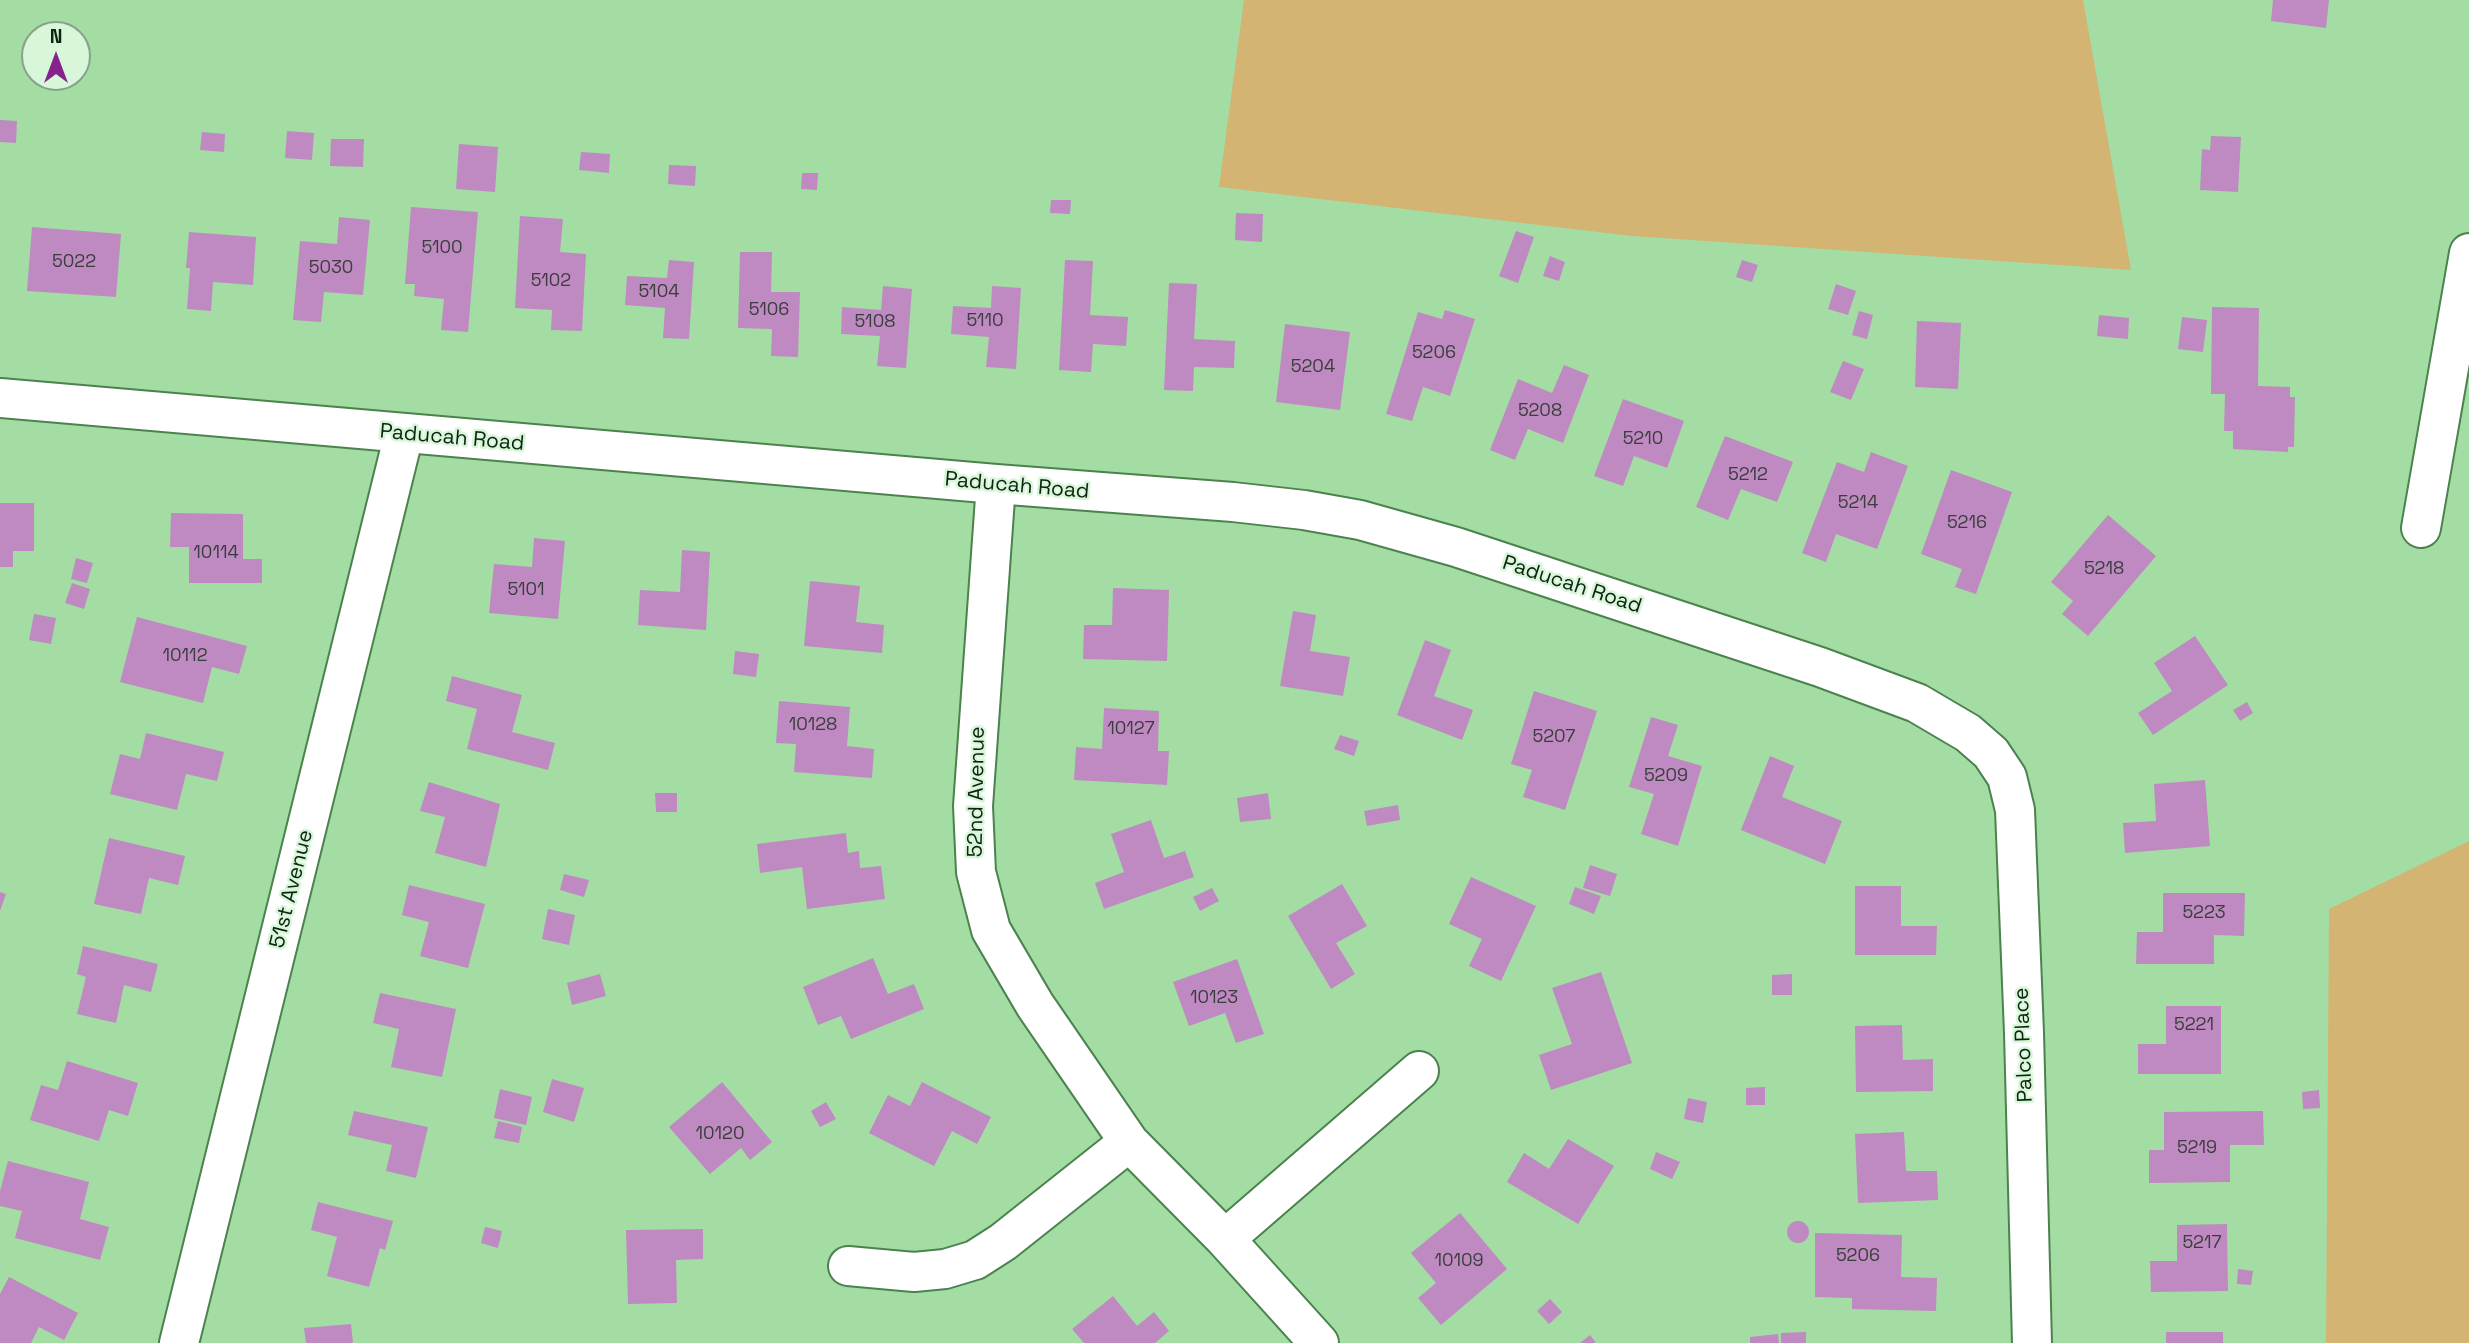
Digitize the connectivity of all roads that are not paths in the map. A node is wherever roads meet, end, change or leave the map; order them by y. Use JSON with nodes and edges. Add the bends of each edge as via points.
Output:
{"nodes":[{"id":1,"x":2469,"y":253,"type":"edge"},
{"id":2,"x":0,"y":398,"type":"edge"},
{"id":3,"x":404,"y":434,"type":"junction"},
{"id":4,"x":996,"y":484,"type":"junction"},
{"id":5,"x":2421,"y":528,"type":"dead end"},
{"id":6,"x":1991,"y":753,"type":"joint"},
{"id":7,"x":1419,"y":1071,"type":"dead end"},
{"id":8,"x":1129,"y":1142,"type":"junction"},
{"id":9,"x":1225,"y":1239,"type":"junction"},
{"id":10,"x":849,"y":1266,"type":"dead end"},
{"id":11,"x":179,"y":1343,"type":"edge"},
{"id":12,"x":1319,"y":1343,"type":"edge"},
{"id":13,"x":2032,"y":1343,"type":"edge"}],
"edges":[{"from":1,"to":5,"type":"street"},
{"from":2,"to":3,"type":"street","name":"Paducah Road"},
{"from":3,"to":4,"type":"street","name":"Paducah Road"},
{"from":3,"to":11,"type":"street","name":"51st Avenue"},
{"from":4,"to":6,"type":"street","name":"Paducah Road","via":[[1233,502],[1360,520],[1469,551],[1905,698],[1945,717]]},
{"from":4,"to":8,"type":"street","name":"52nd Avenue","via":[[973,806],[976,872],[991,930],[1035,1005]]},
{"from":6,"to":13,"type":"street","name":"Palco Place","via":[[2007,777],[2015,810]]},
{"from":7,"to":9,"type":"street"},
{"from":8,"to":9,"type":"street","name":"52nd Avenue"},
{"from":8,"to":10,"type":"street","via":[[975,1260],[914,1272]]},
{"from":9,"to":12,"type":"street","name":"52nd Avenue"}]}
